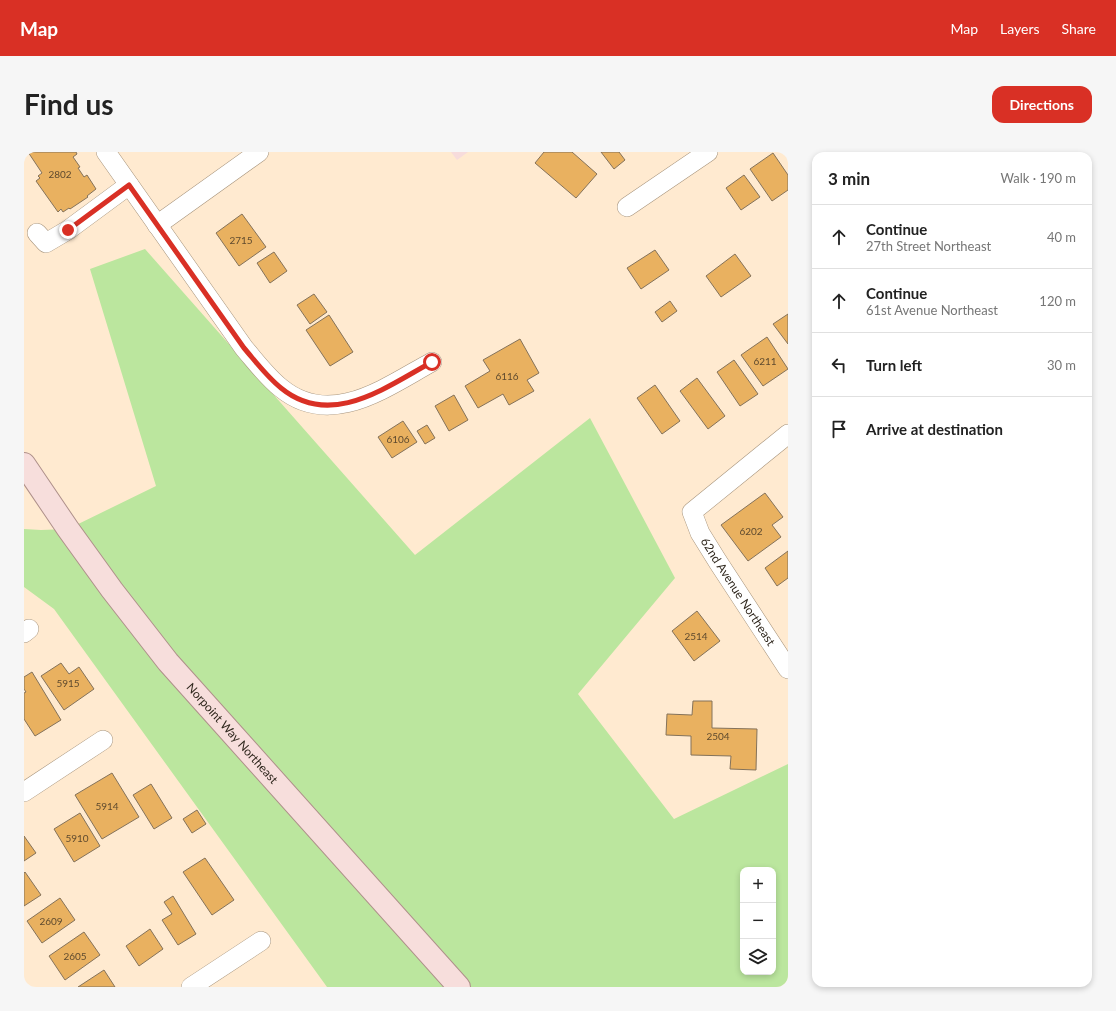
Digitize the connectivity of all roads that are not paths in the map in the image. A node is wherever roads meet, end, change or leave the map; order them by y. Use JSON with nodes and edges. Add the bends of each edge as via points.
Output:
{"nodes":[{"id":1,"x":106,"y":152,"type":"edge"},
{"id":2,"x":259,"y":152,"type":"edge"},
{"id":3,"x":708,"y":152,"type":"edge"},
{"id":4,"x":129,"y":185,"type":"junction"},
{"id":5,"x":627,"y":208,"type":"dead end"},
{"id":6,"x":157,"y":225,"type":"junction"},
{"id":7,"x":37,"y":233,"type":"dead end"},
{"id":8,"x":432,"y":362,"type":"dead end"},
{"id":9,"x":788,"y":434,"type":"edge"},
{"id":10,"x":24,"y":464,"type":"edge"},
{"id":11,"x":788,"y":669,"type":"edge"},
{"id":12,"x":103,"y":740,"type":"dead end"},
{"id":13,"x":24,"y":792,"type":"edge"},
{"id":14,"x":261,"y":941,"type":"dead end"},
{"id":15,"x":191,"y":987,"type":"edge"},
{"id":16,"x":459,"y":987,"type":"edge"}],
"edges":[{"from":1,"to":4,"type":"street"},
{"from":2,"to":6,"type":"street"},
{"from":3,"to":5,"type":"street"},
{"from":4,"to":6,"type":"street"},
{"from":4,"to":7,"type":"street","via":[[46,243]]},
{"from":6,"to":8,"type":"street","via":[[244,348],[280,388],[300,400],[325,406],[362,399]]},
{"from":9,"to":11,"type":"street","name":"62nd Avenue Northeast","via":[[692,512],[700,533]]},
{"from":10,"to":16,"type":"main road","name":"Norpoint Way Northeast","via":[[112,590],[168,662]]},
{"from":12,"to":13,"type":"street"},
{"from":14,"to":15,"type":"street"}]}
